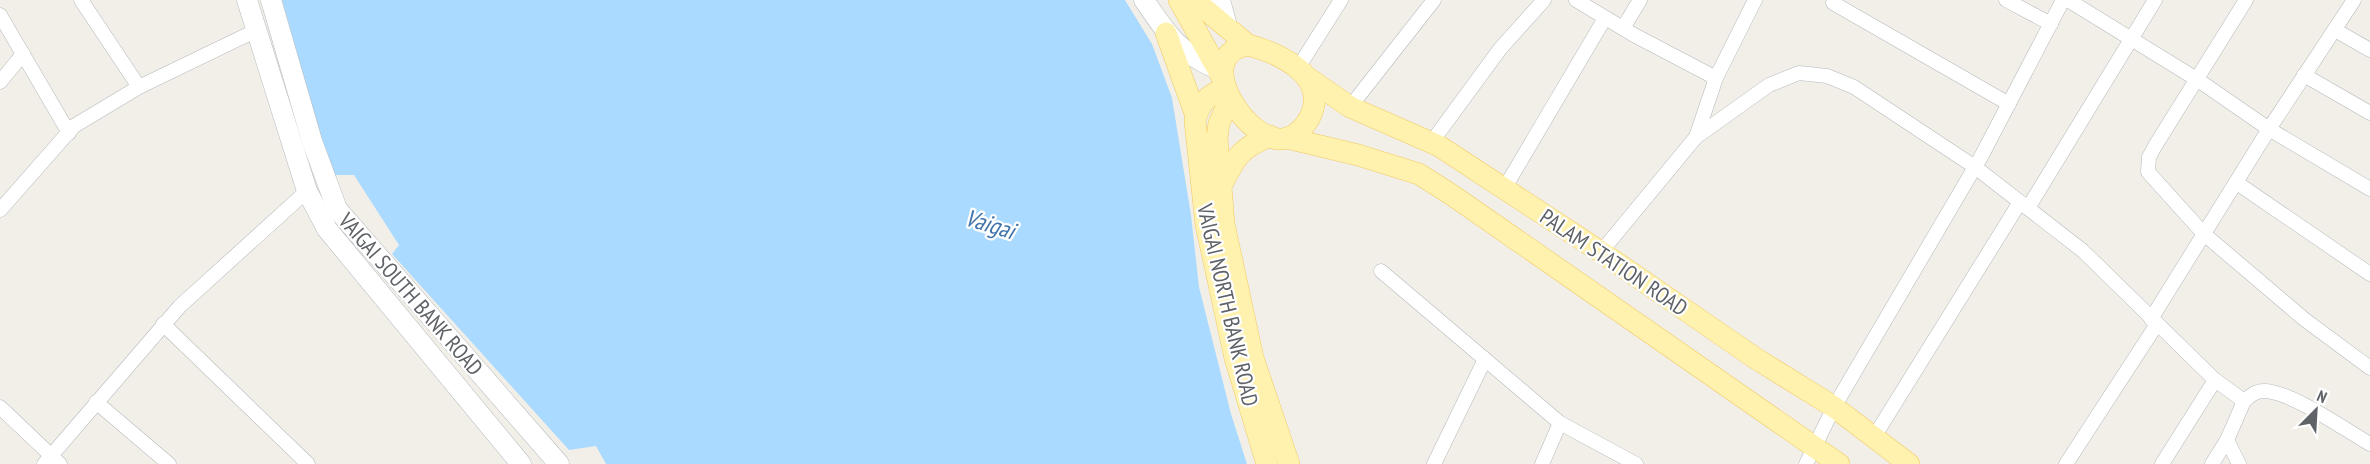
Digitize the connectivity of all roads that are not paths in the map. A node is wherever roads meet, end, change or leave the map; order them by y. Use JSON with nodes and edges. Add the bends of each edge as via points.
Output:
{"nodes":[{"id":1,"x":81,"y":0,"type":"edge"},
{"id":2,"x":247,"y":0,"type":"edge"},
{"id":3,"x":271,"y":0,"type":"edge"},
{"id":4,"x":1144,"y":0,"type":"edge"},
{"id":5,"x":1179,"y":0,"type":"edge"},
{"id":6,"x":1194,"y":0,"type":"edge"},
{"id":7,"x":1220,"y":0,"type":"edge"},
{"id":8,"x":1341,"y":0,"type":"edge"},
{"id":9,"x":1434,"y":0,"type":"edge"},
{"id":10,"x":1544,"y":0,"type":"edge"},
{"id":11,"x":1576,"y":0,"type":"edge"},
{"id":12,"x":1640,"y":0,"type":"edge"},
{"id":13,"x":1755,"y":0,"type":"edge"},
{"id":14,"x":2006,"y":0,"type":"edge"},
{"id":15,"x":2065,"y":0,"type":"edge"},
{"id":16,"x":2155,"y":0,"type":"edge"},
{"id":17,"x":2246,"y":0,"type":"edge"},
{"id":18,"x":2354,"y":0,"type":"edge"},
{"id":19,"x":1833,"y":3,"type":"dead end"},
{"id":20,"x":0,"y":15,"type":"edge"},
{"id":21,"x":1605,"y":18,"type":"junction"},
{"id":22,"x":2051,"y":24,"type":"junction"},
{"id":23,"x":1227,"y":26,"type":"junction"},
{"id":24,"x":1623,"y":28,"type":"junction"},
{"id":25,"x":257,"y":30,"type":"junction"},
{"id":26,"x":2335,"y":30,"type":"junction"},
{"id":27,"x":1166,"y":33,"type":"junction"},
{"id":28,"x":2132,"y":40,"type":"junction"},
{"id":29,"x":1248,"y":45,"type":"junction"},
{"id":30,"x":2370,"y":50,"type":"edge"},
{"id":31,"x":23,"y":54,"type":"junction"},
{"id":32,"x":1303,"y":73,"type":"junction"},
{"id":33,"x":2304,"y":75,"type":"junction"},
{"id":34,"x":1716,"y":78,"type":"junction"},
{"id":35,"x":2198,"y":80,"type":"junction"},
{"id":36,"x":0,"y":82,"type":"edge"},
{"id":37,"x":1224,"y":84,"type":"junction"},
{"id":38,"x":139,"y":87,"type":"junction"},
{"id":39,"x":2009,"y":104,"type":"junction"},
{"id":40,"x":1350,"y":107,"type":"junction"},
{"id":41,"x":2370,"y":113,"type":"edge"},
{"id":42,"x":1196,"y":116,"type":"junction"},
{"id":43,"x":2269,"y":129,"type":"junction"},
{"id":44,"x":69,"y":133,"type":"junction"},
{"id":45,"x":1279,"y":137,"type":"junction"},
{"id":46,"x":1696,"y":137,"type":"junction"},
{"id":47,"x":1431,"y":143,"type":"junction"},
{"id":48,"x":1976,"y":167,"type":"junction"},
{"id":49,"x":2236,"y":183,"type":"junction"},
{"id":50,"x":1221,"y":186,"type":"junction"},
{"id":51,"x":1504,"y":189,"type":"junction"},
{"id":52,"x":2370,"y":189,"type":"edge"},
{"id":53,"x":307,"y":191,"type":"junction"},
{"id":54,"x":2024,"y":205,"type":"junction"},
{"id":55,"x":0,"y":210,"type":"edge"},
{"id":56,"x":2204,"y":234,"type":"junction"},
{"id":57,"x":1601,"y":252,"type":"junction"},
{"id":58,"x":1381,"y":272,"type":"dead end"},
{"id":59,"x":2370,"y":274,"type":"edge"},
{"id":60,"x":2154,"y":321,"type":"junction"},
{"id":61,"x":163,"y":324,"type":"junction"},
{"id":62,"x":1485,"y":359,"type":"junction"},
{"id":63,"x":2370,"y":368,"type":"edge"},
{"id":64,"x":2215,"y":380,"type":"junction"},
{"id":65,"x":2244,"y":401,"type":"junction"},
{"id":66,"x":96,"y":402,"type":"junction"},
{"id":67,"x":0,"y":407,"type":"edge"},
{"id":68,"x":1834,"y":407,"type":"junction"},
{"id":69,"x":1560,"y":423,"type":"junction"},
{"id":70,"x":1874,"y":437,"type":"junction"},
{"id":71,"x":2227,"y":440,"type":"junction"},
{"id":72,"x":2370,"y":444,"type":"edge"},
{"id":73,"x":1811,"y":456,"type":"edge"},
{"id":74,"x":51,"y":461,"type":"edge"},
{"id":75,"x":169,"y":464,"type":"edge"},
{"id":76,"x":308,"y":464,"type":"edge"},
{"id":77,"x":521,"y":464,"type":"edge"},
{"id":78,"x":559,"y":464,"type":"edge"},
{"id":79,"x":1267,"y":464,"type":"edge"},
{"id":80,"x":1289,"y":464,"type":"edge"},
{"id":81,"x":1434,"y":464,"type":"edge"},
{"id":82,"x":1542,"y":464,"type":"edge"},
{"id":83,"x":1636,"y":464,"type":"edge"},
{"id":84,"x":1839,"y":464,"type":"edge"},
{"id":85,"x":1909,"y":464,"type":"edge"},
{"id":86,"x":2066,"y":464,"type":"edge"},
{"id":87,"x":2162,"y":464,"type":"edge"},
{"id":88,"x":2212,"y":464,"type":"edge"},
{"id":89,"x":2239,"y":464,"type":"edge"}],
"edges":[{"from":1,"to":38,"type":"street"},
{"from":2,"to":25,"type":"street","name":"VAIGAI SOUTH BANK ROAD"},
{"from":3,"to":78,"type":"street","name":"VAIGAI SOUTH BANK ROAD","via":[[312,141],[337,209]]},
{"from":4,"to":27,"type":"street"},
{"from":5,"to":37,"type":"main road"},
{"from":6,"to":23,"type":"main road"},
{"from":7,"to":23,"type":"street"},
{"from":8,"to":32,"type":"street"},
{"from":9,"to":40,"type":"street"},
{"from":10,"to":47,"type":"street","via":[[1500,49]]},
{"from":11,"to":21,"type":"street"},
{"from":12,"to":24,"type":"street"},
{"from":13,"to":34,"type":"street"},
{"from":14,"to":22,"type":"street"},
{"from":15,"to":22,"type":"street"},
{"from":15,"to":28,"type":"street"},
{"from":16,"to":28,"type":"street"},
{"from":17,"to":35,"type":"street"},
{"from":18,"to":26,"type":"street"},
{"from":19,"to":39,"type":"street"},
{"from":20,"to":31,"type":"street"},
{"from":21,"to":24,"type":"street"},
{"from":21,"to":51,"type":"street"},
{"from":22,"to":39,"type":"street"},
{"from":23,"to":29,"type":"main road"},
{"from":24,"to":34,"type":"street"},
{"from":25,"to":38,"type":"street"},
{"from":25,"to":53,"type":"street","name":"VAIGAI SOUTH BANK ROAD"},
{"from":26,"to":30,"type":"street"},
{"from":26,"to":33,"type":"street"},
{"from":27,"to":37,"type":"street"},
{"from":27,"to":42,"type":"main road","name":"VAIGAI NORTH BANK ROAD"},
{"from":28,"to":35,"type":"street"},
{"from":28,"to":54,"type":"street"},
{"from":29,"to":32,"type":"main road","via":[[1270,52]]},
{"from":29,"to":37,"type":"main road","via":[[1236,48],[1228,56]]},
{"from":31,"to":36,"type":"street"},
{"from":31,"to":44,"type":"street"},
{"from":32,"to":40,"type":"main road","name":"PALAM STATION ROAD"},
{"from":32,"to":45,"type":"main road","via":[[1314,96],[1311,114],[1302,129]]},
{"from":33,"to":41,"type":"street"},
{"from":33,"to":43,"type":"street"},
{"from":34,"to":46,"type":"street"},
{"from":35,"to":43,"type":"street"},
{"from":35,"to":56,"type":"street","via":[[2147,165],[2151,177]]},
{"from":37,"to":42,"type":"main road","via":[[1199,106]]},
{"from":37,"to":45,"type":"main road","via":[[1246,119]]},
{"from":37,"to":50,"type":"main road","name":"VAIGAI NORTH BANK ROAD","via":[[1217,138]]},
{"from":38,"to":44,"type":"street","via":[[74,126]]},
{"from":39,"to":48,"type":"street"},
{"from":40,"to":47,"type":"main road","name":"PALAM STATION ROAD"},
{"from":42,"to":79,"type":"main road","name":"VAIGAI NORTH BANK ROAD","via":[[1206,225],[1235,358]]},
{"from":43,"to":49,"type":"street"},
{"from":43,"to":52,"type":"street"},
{"from":44,"to":55,"type":"street"},
{"from":45,"to":50,"type":"main road","via":[[1251,144],[1241,152]]},
{"from":45,"to":73,"type":"main road","name":"PALAM STATION ROAD","via":[[1419,174]]},
{"from":46,"to":48,"type":"street","via":[[1769,85],[1798,73],[1827,76],[1854,87]]},
{"from":46,"to":57,"type":"street"},
{"from":47,"to":51,"type":"main road","name":"PALAM STATION ROAD"},
{"from":48,"to":54,"type":"street"},
{"from":48,"to":68,"type":"street"},
{"from":49,"to":56,"type":"street"},
{"from":49,"to":59,"type":"street"},
{"from":50,"to":80,"type":"main road","name":"VAIGAI NORTH BANK ROAD","via":[[1224,224],[1253,358]]},
{"from":51,"to":57,"type":"main road","name":"PALAM STATION ROAD"},
{"from":53,"to":61,"type":"street"},
{"from":53,"to":77,"type":"street","name":"VAIGAI SOUTH BANK ROAD","via":[[337,242]]},
{"from":54,"to":60,"type":"street","via":[[2083,251]]},
{"from":54,"to":70,"type":"street"},
{"from":56,"to":60,"type":"street"},
{"from":56,"to":63,"type":"street","via":[[2304,319]]},
{"from":57,"to":68,"type":"main road","name":"PALAM STATION ROAD"},
{"from":58,"to":62,"type":"street"},
{"from":60,"to":64,"type":"street"},
{"from":60,"to":86,"type":"street"},
{"from":61,"to":66,"type":"street"},
{"from":61,"to":76,"type":"street"},
{"from":62,"to":69,"type":"street"},
{"from":62,"to":81,"type":"street"},
{"from":64,"to":65,"type":"street"},
{"from":64,"to":87,"type":"street"},
{"from":65,"to":71,"type":"street"},
{"from":65,"to":72,"type":"street","via":[[2262,390],[2288,396]]},
{"from":66,"to":74,"type":"street"},
{"from":66,"to":75,"type":"street"},
{"from":67,"to":74,"type":"street"},
{"from":68,"to":70,"type":"main road","name":"PALAM STATION ROAD"},
{"from":68,"to":73,"type":"street"},
{"from":69,"to":82,"type":"street"},
{"from":69,"to":83,"type":"street"},
{"from":70,"to":85,"type":"main road","name":"PALAM STATION ROAD"},
{"from":71,"to":88,"type":"street"},
{"from":71,"to":89,"type":"street"},
{"from":73,"to":84,"type":"main road","name":"PALAM STATION ROAD"}]}
